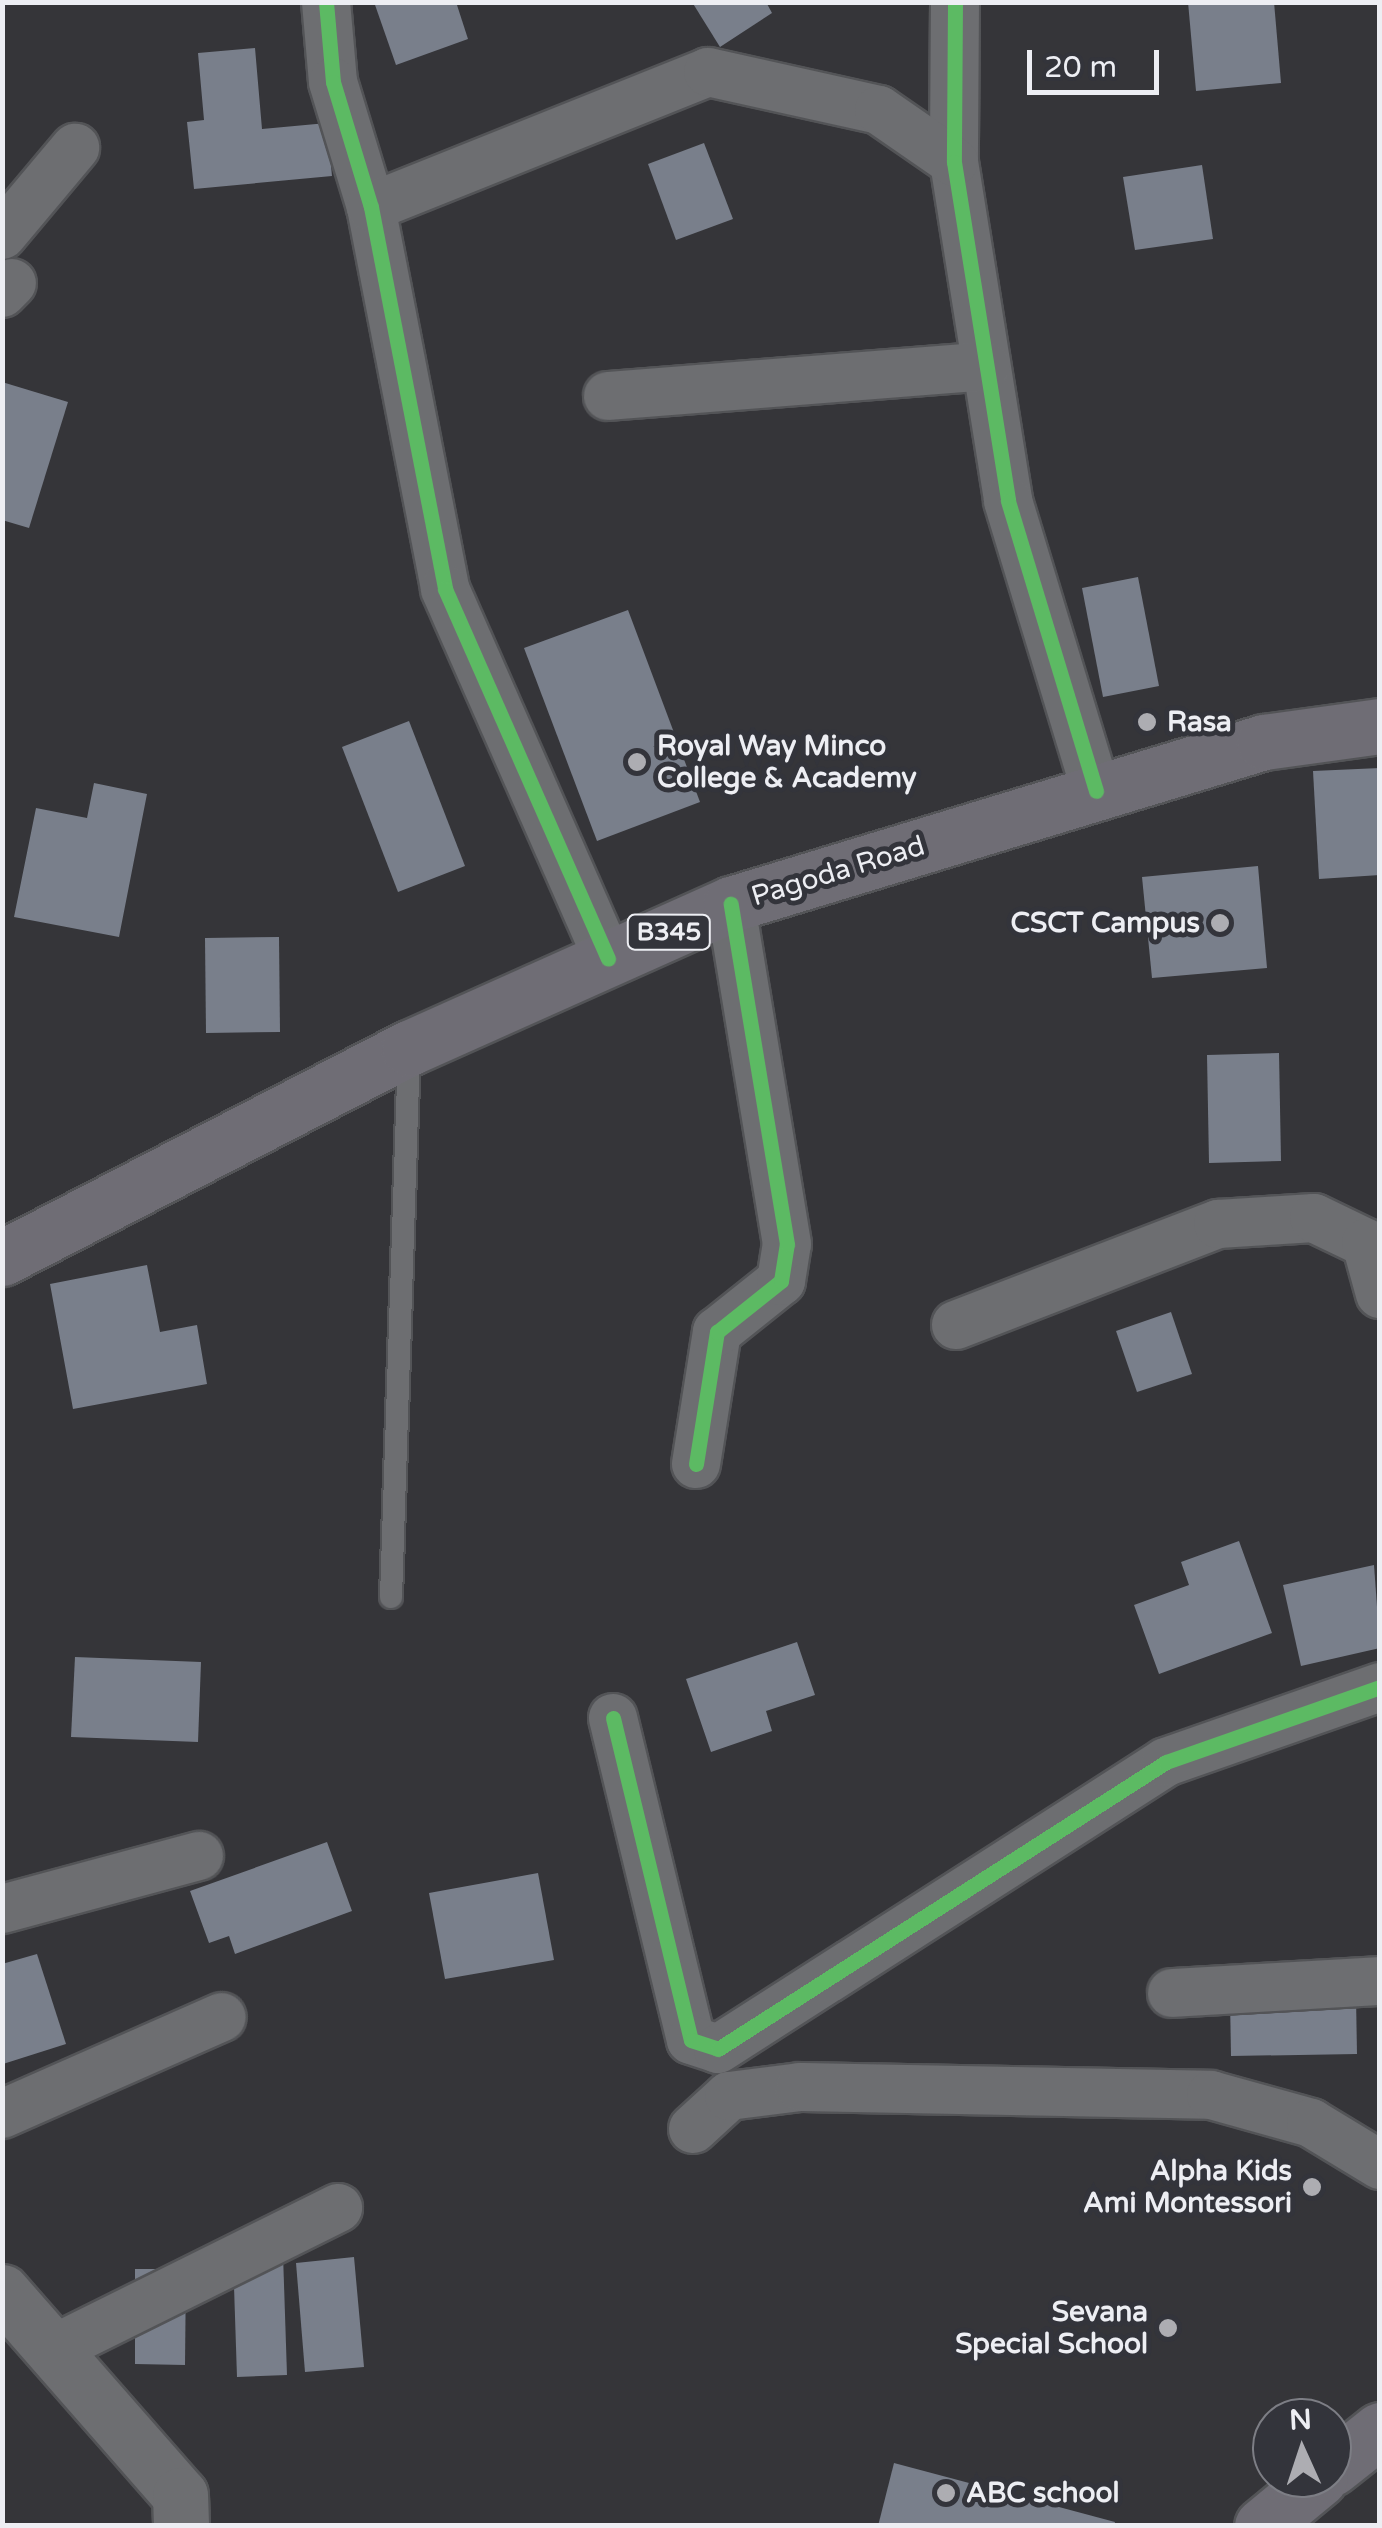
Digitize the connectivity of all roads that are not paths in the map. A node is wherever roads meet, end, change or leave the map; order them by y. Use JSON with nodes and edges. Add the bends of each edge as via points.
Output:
{"nodes":[{"id":1,"x":326,"y":2,"type":"edge"},
{"id":2,"x":955,"y":2,"type":"edge"},
{"id":3,"x":76,"y":148,"type":"dead end"},
{"id":4,"x":954,"y":162,"type":"junction"},
{"id":5,"x":372,"y":207,"type":"junction"},
{"id":6,"x":2,"y":235,"type":"edge"},
{"id":7,"x":986,"y":366,"type":"junction"},
{"id":8,"x":608,"y":396,"type":"dead end"},
{"id":9,"x":1380,"y":726,"type":"edge"},
{"id":10,"x":1096,"y":791,"type":"junction"},
{"id":11,"x":731,"y":904,"type":"junction"},
{"id":12,"x":608,"y":959,"type":"junction"},
{"id":13,"x":409,"y":1048,"type":"junction"},
{"id":14,"x":2,"y":1258,"type":"edge"},
{"id":15,"x":1380,"y":1294,"type":"edge"},
{"id":16,"x":956,"y":1325,"type":"dead end"},
{"id":17,"x":696,"y":1464,"type":"dead end"},
{"id":18,"x":392,"y":1597,"type":"dead end"},
{"id":19,"x":1380,"y":1687,"type":"edge"},
{"id":20,"x":613,"y":1718,"type":"dead end"},
{"id":21,"x":200,"y":1856,"type":"dead end"},
{"id":22,"x":2,"y":1909,"type":"edge"},
{"id":23,"x":1380,"y":1981,"type":"edge"},
{"id":24,"x":1172,"y":1992,"type":"dead end"},
{"id":25,"x":222,"y":2018,"type":"dead end"},
{"id":26,"x":2,"y":2114,"type":"edge"},
{"id":27,"x":693,"y":2129,"type":"dead end"},
{"id":28,"x":1380,"y":2165,"type":"edge"},
{"id":29,"x":338,"y":2208,"type":"dead end"},
{"id":30,"x":2,"y":2292,"type":"edge"},
{"id":31,"x":56,"y":2348,"type":"junction"},
{"id":32,"x":1380,"y":2430,"type":"edge"},
{"id":33,"x":1352,"y":2452,"type":"edge"},
{"id":34,"x":1296,"y":2498,"type":"edge"},
{"id":35,"x":181,"y":2526,"type":"edge"},
{"id":36,"x":1262,"y":2526,"type":"edge"}],
"edges":[{"from":1,"to":5,"type":"street","via":[[333,82]]},
{"from":2,"to":4,"type":"street"},
{"from":3,"to":6,"type":"street"},
{"from":4,"to":5,"type":"street","via":[[879,110],[708,72]]},
{"from":4,"to":7,"type":"street"},
{"from":5,"to":12,"type":"street","via":[[445,589]]},
{"from":7,"to":8,"type":"street"},
{"from":7,"to":10,"type":"street","via":[[1008,501]]},
{"from":9,"to":10,"type":"main road","name":"Pagoda Road","number":"B345","via":[[1264,742]]},
{"from":10,"to":11,"type":"main road","name":"Pagoda Road","number":"B345"},
{"from":11,"to":12,"type":"main road","name":"Pagoda Road","number":"B345"},
{"from":11,"to":17,"type":"street","via":[[787,1244],[781,1282],[717,1332]]},
{"from":12,"to":13,"type":"main road","name":"Pagoda Road","number":"B345"},
{"from":13,"to":14,"type":"main road","name":"Pagoda Road","number":"B345"},
{"from":13,"to":18,"type":"lane"},
{"from":15,"to":16,"type":"street","via":[[1366,1243],[1314,1218],[1218,1224]]},
{"from":19,"to":20,"type":"street","via":[[1166,1762],[718,2050],[691,2040]]},
{"from":21,"to":22,"type":"street"},
{"from":23,"to":24,"type":"street"},
{"from":25,"to":26,"type":"street"},
{"from":27,"to":28,"type":"street","via":[[729,2096],[800,2087],[1210,2095],[1311,2124]]},
{"from":29,"to":31,"type":"street"},
{"from":30,"to":31,"type":"street"},
{"from":31,"to":35,"type":"street","via":[[180,2495]]},
{"from":32,"to":33,"type":"main road"},
{"from":34,"to":36,"type":"main road"}]}
